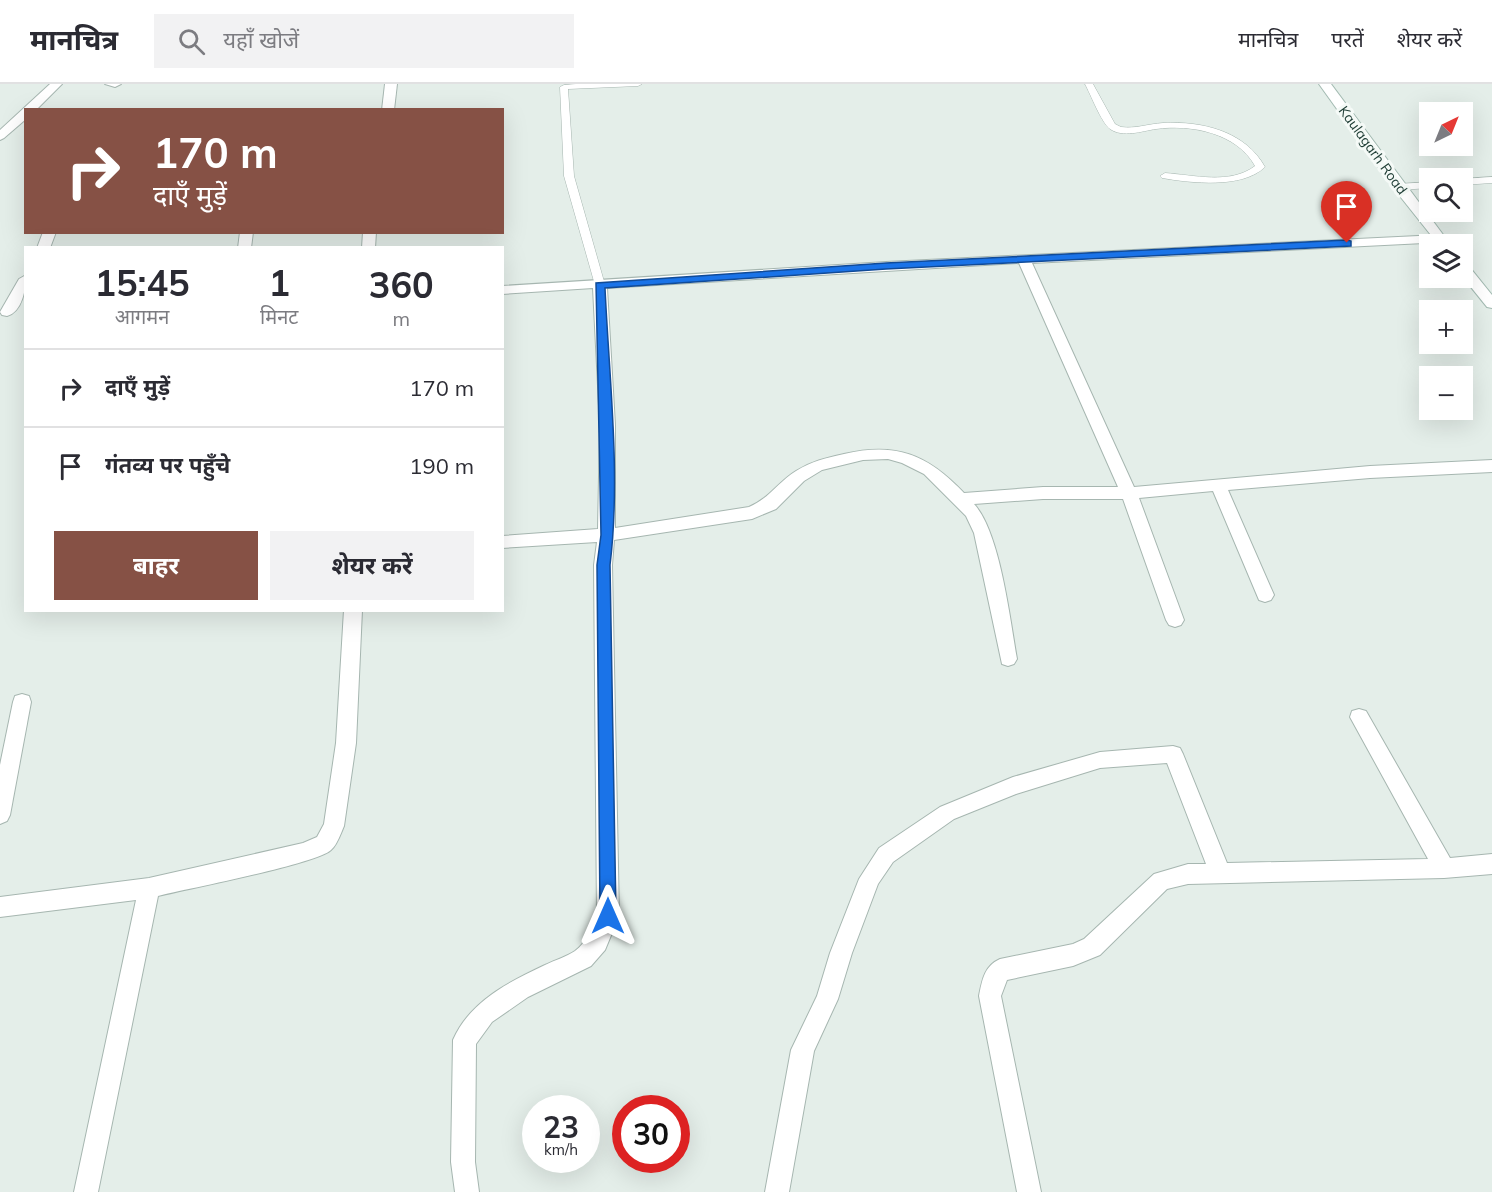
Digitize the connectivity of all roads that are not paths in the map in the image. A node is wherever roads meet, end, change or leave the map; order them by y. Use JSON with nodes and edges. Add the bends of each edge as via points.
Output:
{"nodes":[{"id":1,"x":57,"y":84,"type":"edge"},
{"id":2,"x":391,"y":84,"type":"edge"},
{"id":3,"x":638,"y":84,"type":"edge"},
{"id":4,"x":1089,"y":84,"type":"edge"},
{"id":5,"x":1325,"y":84,"type":"edge"},
{"id":6,"x":564,"y":86,"type":"edge"},
{"id":7,"x":30,"y":108,"type":"edge"},
{"id":8,"x":388,"y":108,"type":"edge"},
{"id":9,"x":24,"y":114,"type":"edge"},
{"id":10,"x":0,"y":136,"type":"edge"},
{"id":11,"x":1165,"y":176,"type":"dead end"},
{"id":12,"x":1492,"y":180,"type":"edge"},
{"id":13,"x":1473,"y":181,"type":"edge"},
{"id":14,"x":1419,"y":186,"type":"edge"},
{"id":15,"x":1398,"y":187,"type":"junction"},
{"id":16,"x":1436,"y":234,"type":"edge"},
{"id":17,"x":1419,"y":243,"type":"edge"},
{"id":18,"x":1024,"y":259,"type":"junction"},
{"id":19,"x":1473,"y":281,"type":"edge"},
{"id":20,"x":24,"y":282,"type":"edge"},
{"id":21,"x":600,"y":285,"type":"junction"},
{"id":22,"x":504,"y":290,"type":"edge"},
{"id":23,"x":1492,"y":304,"type":"edge"},
{"id":24,"x":4,"y":311,"type":"edge"},
{"id":25,"x":24,"y":313,"type":"edge"},
{"id":26,"x":1492,"y":466,"type":"edge"},
{"id":27,"x":1218,"y":485,"type":"junction"},
{"id":28,"x":1129,"y":493,"type":"junction"},
{"id":29,"x":962,"y":499,"type":"junction"},
{"id":30,"x":607,"y":535,"type":"junction"},
{"id":31,"x":504,"y":542,"type":"edge"},
{"id":32,"x":1265,"y":595,"type":"dead end"},
{"id":33,"x":353,"y":612,"type":"edge"},
{"id":34,"x":1175,"y":620,"type":"dead end"},
{"id":35,"x":1008,"y":659,"type":"dead end"},
{"id":36,"x":21,"y":702,"type":"dead end"},
{"id":37,"x":1359,"y":717,"type":"dead end"},
{"id":38,"x":0,"y":815,"type":"edge"},
{"id":39,"x":1492,"y":864,"type":"edge"},
{"id":40,"x":1444,"y":868,"type":"junction"},
{"id":41,"x":1220,"y":872,"type":"junction"},
{"id":42,"x":149,"y":888,"type":"junction"},
{"id":43,"x":0,"y":907,"type":"edge"},
{"id":44,"x":86,"y":1192,"type":"edge"},
{"id":45,"x":467,"y":1192,"type":"edge"},
{"id":46,"x":777,"y":1192,"type":"edge"},
{"id":47,"x":1029,"y":1192,"type":"edge"}],
"edges":[{"from":1,"to":7,"type":"street"},
{"from":2,"to":8,"type":"street"},
{"from":3,"to":6,"type":"lane"},
{"from":4,"to":11,"type":"lane","via":[[1118,130],[1176,126],[1217,133],[1242,144],[1257,156],[1260,167],[1252,175],[1234,178]]},
{"from":5,"to":15,"type":"street","name":"Kaulagarh Road"},
{"from":6,"to":21,"type":"lane","via":[[569,176]]},
{"from":9,"to":10,"type":"street"},
{"from":12,"to":13,"type":"lane"},
{"from":14,"to":15,"type":"lane"},
{"from":15,"to":16,"type":"street","name":"Kaulagarh Road"},
{"from":17,"to":18,"type":"street"},
{"from":18,"to":21,"type":"street"},
{"from":18,"to":28,"type":"street"},
{"from":19,"to":23,"type":"street"},
{"from":20,"to":24,"type":"street"},
{"from":21,"to":22,"type":"street"},
{"from":21,"to":30,"type":"street"},
{"from":24,"to":25,"type":"street"},
{"from":26,"to":27,"type":"street"},
{"from":27,"to":28,"type":"street"},
{"from":27,"to":32,"type":"street"},
{"from":28,"to":29,"type":"street","via":[[1043,493]]},
{"from":28,"to":34,"type":"street"},
{"from":29,"to":30,"type":"street","via":[[930,470],[906,458],[863,455],[818,465],[798,477],[770,505],[752,513]]},
{"from":29,"to":35,"type":"street","via":[[982,533]]},
{"from":30,"to":31,"type":"street"},
{"from":30,"to":45,"type":"street","via":[[603,565],[608,916],[597,943],[583,958],[520,988],[484,1014],[465,1040],[463,1162]]},
{"from":33,"to":42,"type":"street","via":[[346,743],[333,826],[324,844]]},
{"from":36,"to":38,"type":"street"},
{"from":37,"to":40,"type":"street"},
{"from":39,"to":40,"type":"street"},
{"from":40,"to":41,"type":"street"},
{"from":41,"to":46,"type":"street","via":[[1173,753],[1100,760],[1013,786],[947,813],[886,855],[870,879],[827,999],[803,1050]]},
{"from":41,"to":47,"type":"street","via":[[1161,880],[1092,947],[1073,955],[1000,970],[993,980],[990,996]]},
{"from":42,"to":43,"type":"street"},
{"from":42,"to":44,"type":"street"}]}
